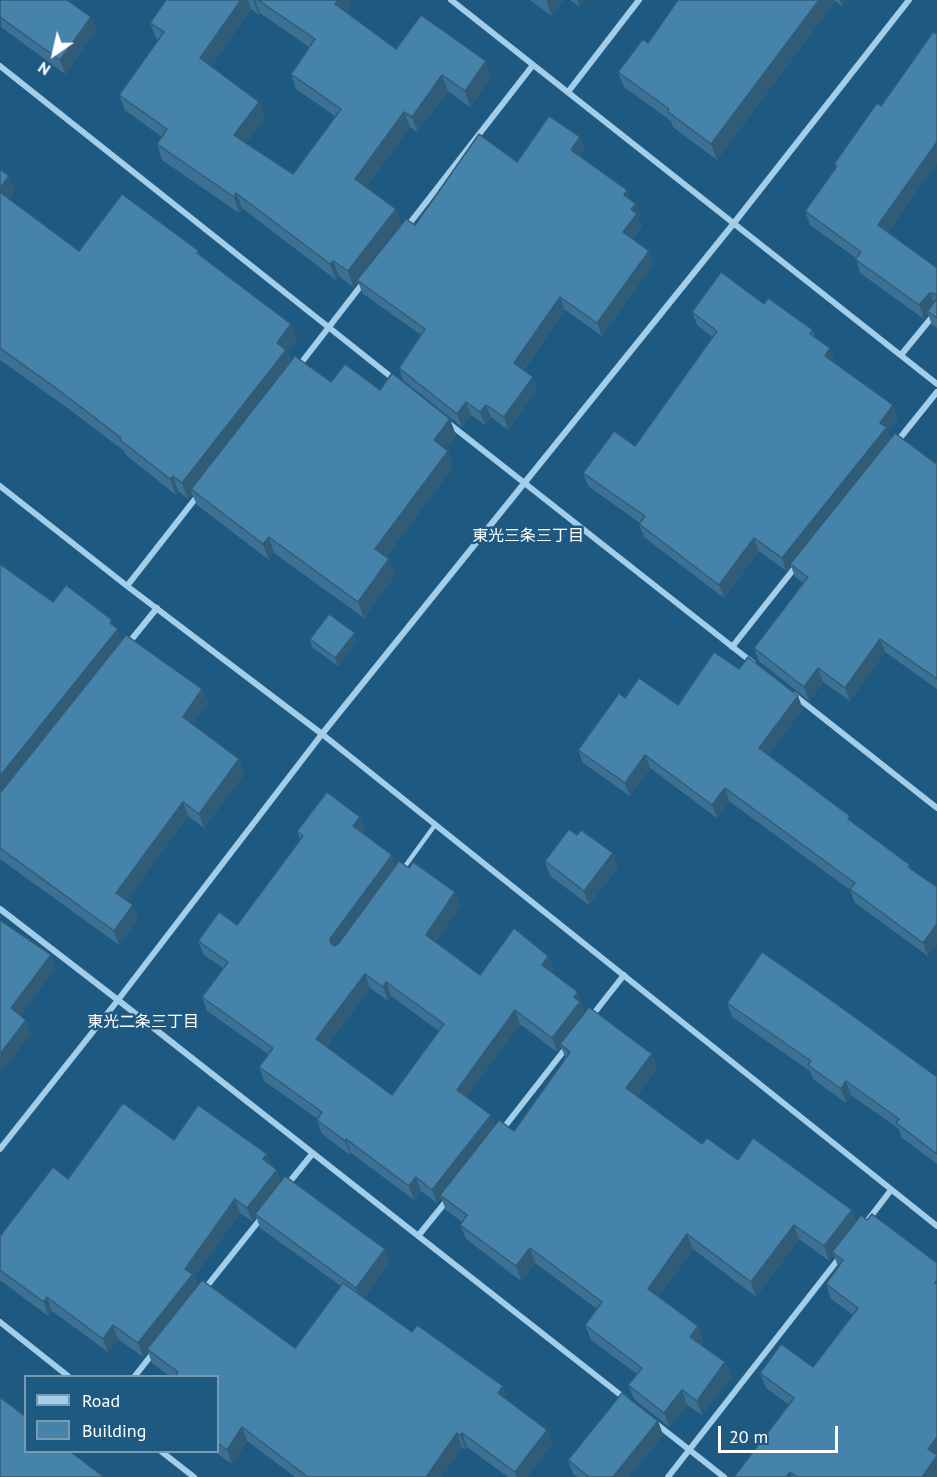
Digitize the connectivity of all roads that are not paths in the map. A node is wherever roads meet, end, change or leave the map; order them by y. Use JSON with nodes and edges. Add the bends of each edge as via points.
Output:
{"nodes":[{"id":1,"x":451,"y":0,"type":"edge"},
{"id":2,"x":639,"y":0,"type":"edge"},
{"id":3,"x":909,"y":0,"type":"edge"},
{"id":4,"x":533,"y":65,"type":"junction"},
{"id":5,"x":0,"y":66,"type":"edge"},
{"id":6,"x":568,"y":92,"type":"junction"},
{"id":7,"x":734,"y":223,"type":"junction"},
{"id":8,"x":402,"y":234,"type":"edge"},
{"id":9,"x":365,"y":281,"type":"edge"},
{"id":10,"x":937,"y":311,"type":"edge"},
{"id":11,"x":329,"y":328,"type":"junction"},
{"id":12,"x":901,"y":355,"type":"junction"},
{"id":13,"x":293,"y":374,"type":"edge"},
{"id":14,"x":937,"y":384,"type":"edge"},
{"id":15,"x":403,"y":387,"type":"edge"},
{"id":16,"x":937,"y":392,"type":"edge"},
{"id":17,"x":440,"y":417,"type":"edge"},
{"id":18,"x":893,"y":447,"type":"edge"},
{"id":19,"x":524,"y":483,"type":"junction"},
{"id":20,"x":206,"y":484,"type":"edge"},
{"id":21,"x":0,"y":486,"type":"edge"},
{"id":22,"x":805,"y":556,"type":"edge"},
{"id":23,"x":127,"y":586,"type":"junction"},
{"id":24,"x":157,"y":608,"type":"junction"},
{"id":25,"x":732,"y":647,"type":"junction"},
{"id":26,"x":119,"y":655,"type":"edge"},
{"id":27,"x":760,"y":669,"type":"edge"},
{"id":28,"x":788,"y":691,"type":"edge"},
{"id":29,"x":322,"y":734,"type":"junction"},
{"id":30,"x":937,"y":808,"type":"edge"},
{"id":31,"x":435,"y":825,"type":"junction"},
{"id":32,"x":401,"y":872,"type":"edge"},
{"id":33,"x":0,"y":909,"type":"edge"},
{"id":34,"x":624,"y":975,"type":"junction"},
{"id":35,"x":118,"y":999,"type":"junction"},
{"id":36,"x":587,"y":1022,"type":"edge"},
{"id":37,"x":572,"y":1041,"type":"edge"},
{"id":38,"x":499,"y":1134,"type":"edge"},
{"id":39,"x":0,"y":1149,"type":"edge"},
{"id":40,"x":313,"y":1153,"type":"junction"},
{"id":41,"x":283,"y":1190,"type":"edge"},
{"id":42,"x":455,"y":1190,"type":"edge"},
{"id":43,"x":891,"y":1190,"type":"junction"},
{"id":44,"x":268,"y":1209,"type":"edge"},
{"id":45,"x":937,"y":1226,"type":"edge"},
{"id":46,"x":863,"y":1227,"type":"edge"},
{"id":47,"x":418,"y":1236,"type":"junction"},
{"id":48,"x":841,"y":1255,"type":"edge"},
{"id":49,"x":201,"y":1293,"type":"edge"},
{"id":50,"x":0,"y":1322,"type":"edge"},
{"id":51,"x":157,"y":1348,"type":"edge"},
{"id":52,"x":66,"y":1375,"type":"edge"},
{"id":53,"x":137,"y":1375,"type":"edge"},
{"id":54,"x":633,"y":1406,"type":"edge"},
{"id":55,"x":652,"y":1420,"type":"edge"},
{"id":56,"x":689,"y":1450,"type":"junction"},
{"id":57,"x":163,"y":1453,"type":"edge"},
{"id":58,"x":194,"y":1477,"type":"edge"},
{"id":59,"x":668,"y":1477,"type":"edge"},
{"id":60,"x":724,"y":1477,"type":"edge"}],
"edges":[{"from":1,"to":4,"type":"street"},
{"from":2,"to":6,"type":"street"},
{"from":3,"to":7,"type":"street"},
{"from":4,"to":6,"type":"street"},
{"from":4,"to":8,"type":"street"},
{"from":5,"to":11,"type":"street"},
{"from":6,"to":7,"type":"street"},
{"from":7,"to":12,"type":"street"},
{"from":7,"to":19,"type":"street"},
{"from":9,"to":11,"type":"street"},
{"from":10,"to":12,"type":"street"},
{"from":11,"to":13,"type":"street"},
{"from":11,"to":15,"type":"street"},
{"from":12,"to":14,"type":"street"},
{"from":16,"to":18,"type":"street"},
{"from":17,"to":19,"type":"street"},
{"from":19,"to":25,"type":"street"},
{"from":19,"to":29,"type":"street"},
{"from":20,"to":23,"type":"street"},
{"from":21,"to":23,"type":"street"},
{"from":22,"to":25,"type":"street"},
{"from":23,"to":24,"type":"street"},
{"from":24,"to":26,"type":"street"},
{"from":24,"to":29,"type":"street"},
{"from":25,"to":27,"type":"street"},
{"from":28,"to":30,"type":"street"},
{"from":29,"to":31,"type":"street"},
{"from":29,"to":35,"type":"street"},
{"from":31,"to":32,"type":"lane"},
{"from":31,"to":34,"type":"street"},
{"from":33,"to":35,"type":"street"},
{"from":34,"to":36,"type":"street"},
{"from":34,"to":43,"type":"street"},
{"from":35,"to":39,"type":"street"},
{"from":35,"to":40,"type":"street"},
{"from":37,"to":38,"type":"street"},
{"from":40,"to":41,"type":"street"},
{"from":40,"to":47,"type":"street"},
{"from":42,"to":47,"type":"street"},
{"from":43,"to":45,"type":"street"},
{"from":43,"to":46,"type":"street"},
{"from":44,"to":49,"type":"street"},
{"from":47,"to":54,"type":"street"},
{"from":48,"to":56,"type":"street"},
{"from":50,"to":52,"type":"street"},
{"from":51,"to":53,"type":"street"},
{"from":55,"to":56,"type":"street"},
{"from":56,"to":59,"type":"street"},
{"from":56,"to":60,"type":"street"},
{"from":57,"to":58,"type":"street"}]}
